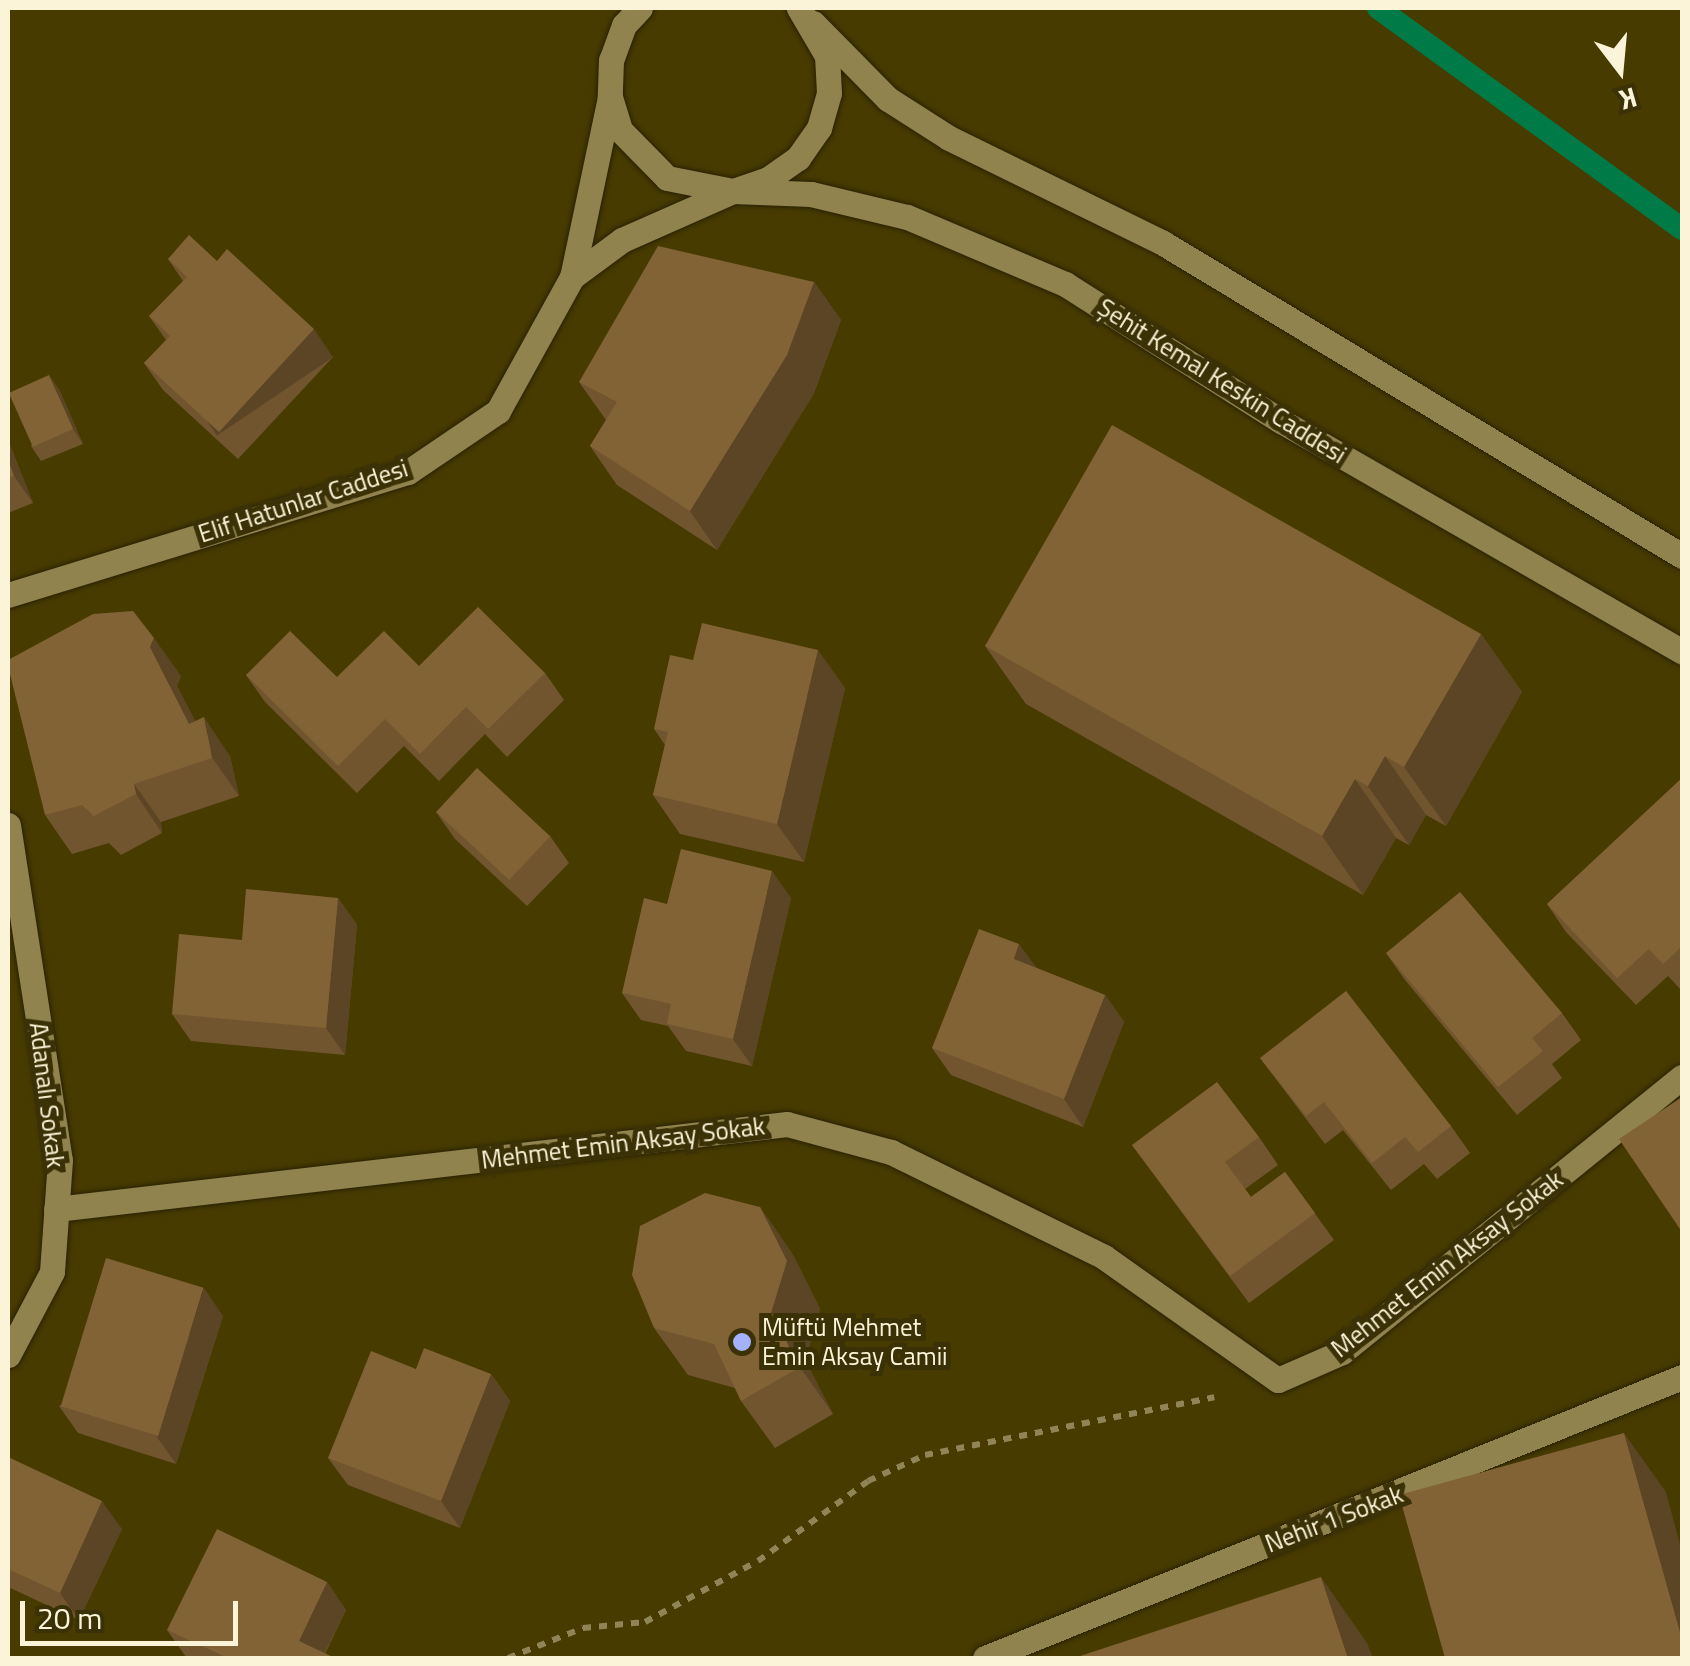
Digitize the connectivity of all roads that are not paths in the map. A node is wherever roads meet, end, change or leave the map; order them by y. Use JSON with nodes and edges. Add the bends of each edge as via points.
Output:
{"nodes":[{"id":1,"x":640,"y":8,"type":"edge"},
{"id":2,"x":806,"y":15,"type":"edge"},
{"id":3,"x":610,"y":97,"type":"junction"},
{"id":4,"x":732,"y":191,"type":"junction"},
{"id":5,"x":572,"y":277,"type":"junction"},
{"id":6,"x":1682,"y":556,"type":"edge"},
{"id":7,"x":8,"y":595,"type":"edge"},
{"id":8,"x":1682,"y":652,"type":"edge"},
{"id":9,"x":8,"y":825,"type":"edge"},
{"id":10,"x":1682,"y":1077,"type":"edge"},
{"id":11,"x":56,"y":1209,"type":"junction"},
{"id":12,"x":8,"y":1355,"type":"edge"},
{"id":13,"x":1682,"y":1377,"type":"edge"},
{"id":14,"x":985,"y":1658,"type":"edge"}],
"edges":[{"from":1,"to":3,"type":"street","via":[[624,25],[611,60]]},
{"from":2,"to":4,"type":"street","via":[[827,56],[829,93],[819,128],[798,158],[768,179]]},
{"from":2,"to":6,"type":"street","via":[[888,99],[949,138],[1163,243]]},
{"from":3,"to":4,"type":"street","name":"Şehit Kemal Keskin Caddesi","via":[[620,130],[667,178]]},
{"from":3,"to":5,"type":"street"},
{"from":4,"to":5,"type":"street","via":[[622,240]]},
{"from":4,"to":8,"type":"street","name":"Şehit Kemal Keskin Caddesi","via":[[810,194],[908,217],[1065,284],[1281,421]]},
{"from":5,"to":7,"type":"street","name":"Elif Hatunlar Caddesi","via":[[498,411],[408,472]]},
{"from":9,"to":11,"type":"street","name":"Adanalı Sokak","via":[[60,1160]]},
{"from":10,"to":11,"type":"street","name":"Mehmet Emin Aksay Sokak","via":[[1342,1352],[1278,1380],[1104,1257],[891,1152],[787,1124]]},
{"from":11,"to":12,"type":"street","name":"Adanalı Sokak","via":[[52,1272]]},
{"from":13,"to":14,"type":"street","name":"Nehir 1 Sokak"}]}
